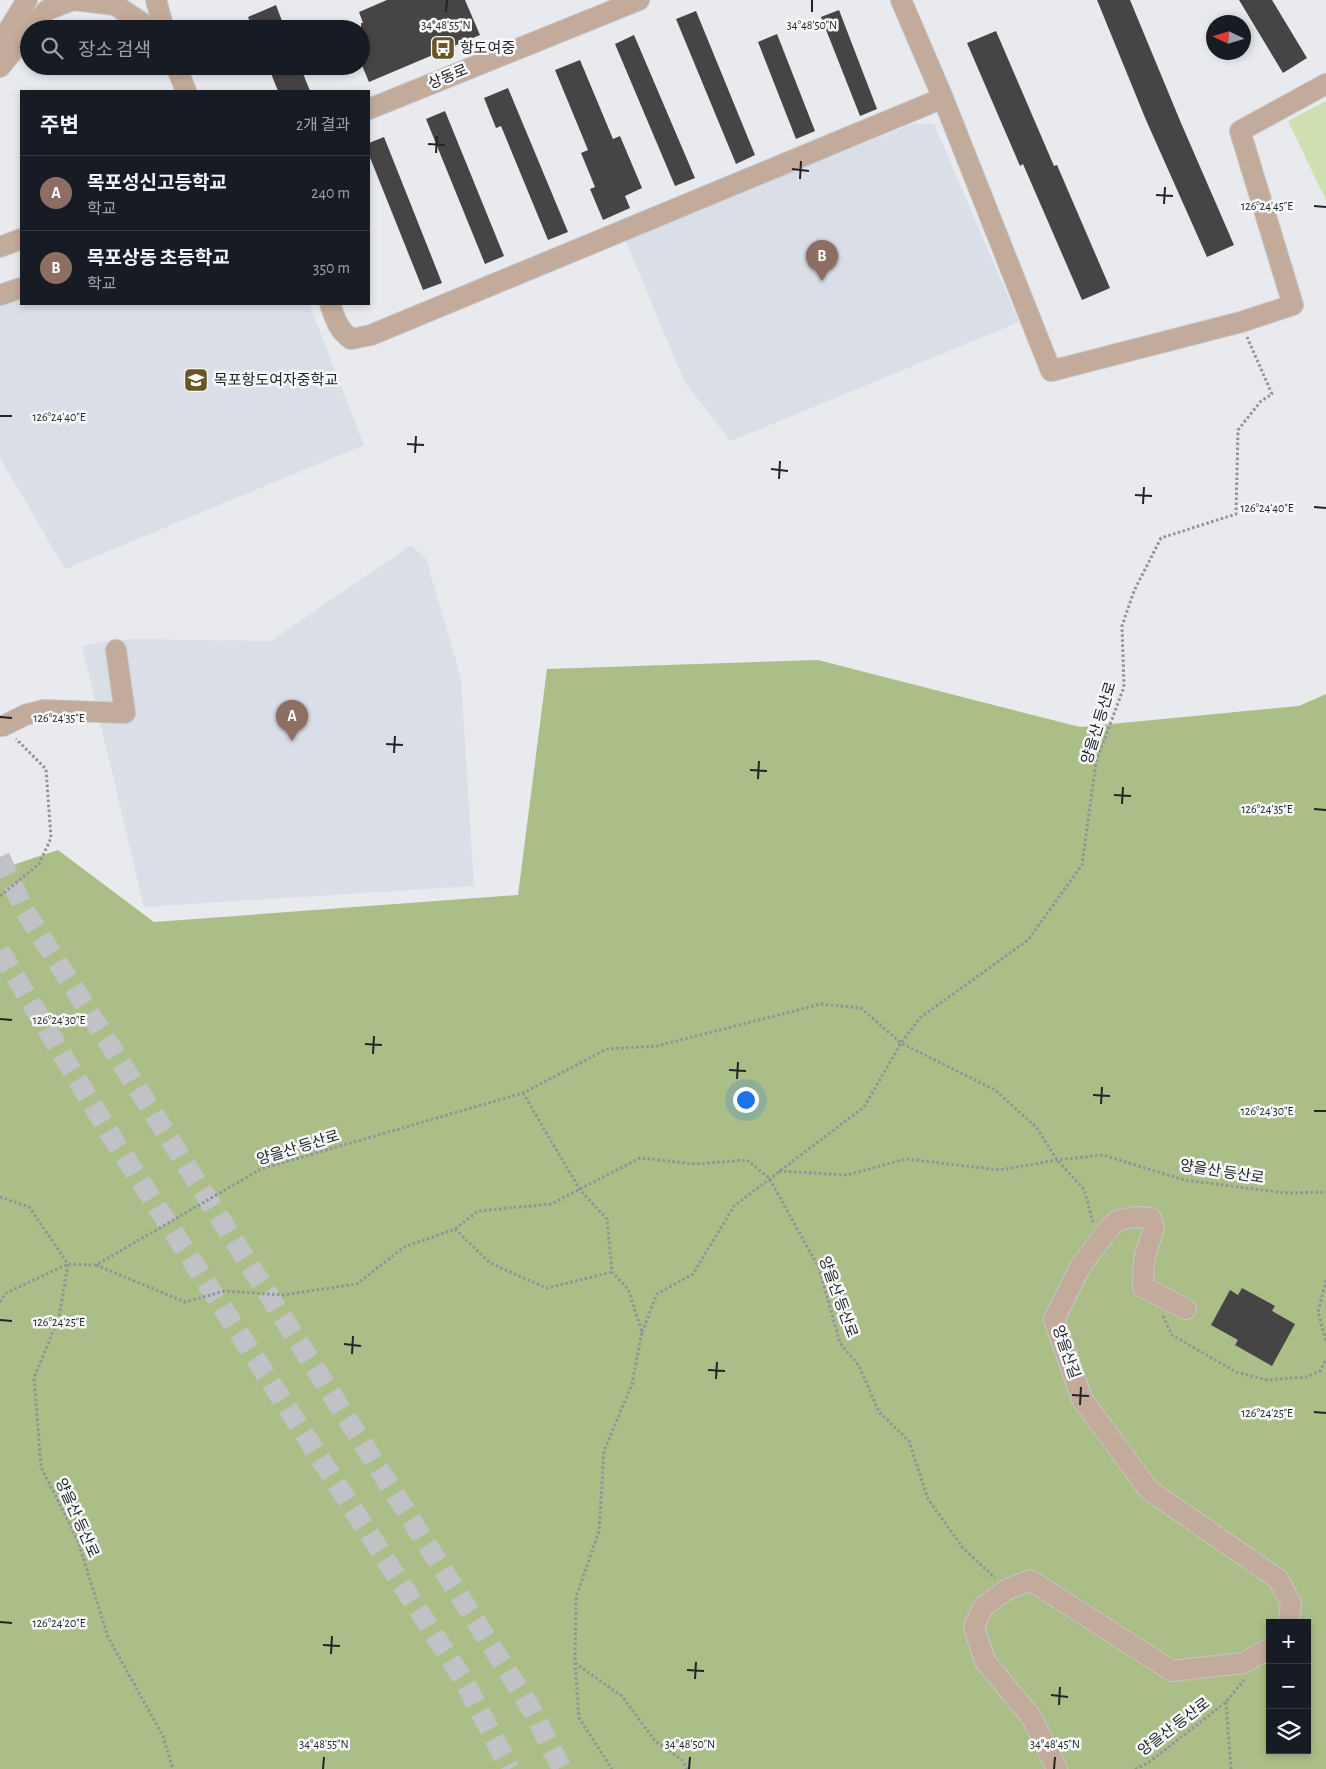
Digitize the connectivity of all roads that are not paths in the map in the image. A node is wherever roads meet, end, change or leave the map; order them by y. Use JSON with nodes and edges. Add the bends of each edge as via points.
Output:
{"nodes":[{"id":1,"x":27,"y":0,"type":"edge"},
{"id":2,"x":156,"y":0,"type":"edge"},
{"id":3,"x":639,"y":0,"type":"edge"},
{"id":4,"x":901,"y":0,"type":"edge"},
{"id":5,"x":38,"y":20,"type":"edge"},
{"id":6,"x":138,"y":20,"type":"edge"},
{"id":7,"x":162,"y":20,"type":"edge"},
{"id":8,"x":20,"y":42,"type":"edge"},
{"id":9,"x":0,"y":44,"type":"edge"},
{"id":10,"x":0,"y":67,"type":"edge"},
{"id":11,"x":180,"y":75,"type":"edge"},
{"id":12,"x":1326,"y":84,"type":"edge"},
{"id":13,"x":186,"y":90,"type":"edge"},
{"id":14,"x":943,"y":98,"type":"junction"},
{"id":15,"x":370,"y":109,"type":"edge"},
{"id":16,"x":20,"y":239,"type":"edge"},
{"id":17,"x":0,"y":247,"type":"edge"},
{"id":18,"x":20,"y":288,"type":"edge"},
{"id":19,"x":0,"y":295,"type":"edge"},
{"id":20,"x":330,"y":305,"type":"edge"},
{"id":21,"x":116,"y":650,"type":"dead end"},
{"id":22,"x":1,"y":726,"type":"edge"},
{"id":23,"x":1186,"y":1309,"type":"dead end"},
{"id":24,"x":1289,"y":1619,"type":"edge"},
{"id":25,"x":1266,"y":1650,"type":"edge"},
{"id":26,"x":1057,"y":1769,"type":"edge"}],
"edges":[{"from":1,"to":9,"type":"street"},
{"from":2,"to":7,"type":"street"},
{"from":3,"to":15,"type":"street","name":"상동로"},
{"from":4,"to":14,"type":"street"},
{"from":5,"to":6,"type":"street","via":[[47,10],[73,0],[115,5]]},
{"from":8,"to":10,"type":"street"},
{"from":11,"to":13,"type":"street"},
{"from":12,"to":14,"type":"street","via":[[1240,131],[1293,305],[1241,322],[1051,371]]},
{"from":14,"to":20,"type":"street","via":[[371,335],[351,339],[344,334]]},
{"from":16,"to":17,"type":"street"},
{"from":18,"to":19,"type":"street"},
{"from":21,"to":22,"type":"street","via":[[125,713],[44,710]]},
{"from":23,"to":24,"type":"street","name":"양을산길","via":[[1143,1287],[1144,1259],[1154,1228],[1151,1218],[1135,1217],[1119,1220],[1098,1242],[1080,1266],[1054,1320],[1082,1399],[1149,1490],[1278,1579],[1291,1603]]},
{"from":25,"to":26,"type":"street","via":[[1243,1663],[1172,1671],[1030,1580],[1006,1590],[983,1607],[974,1627],[984,1661],[1032,1718]]}]}
